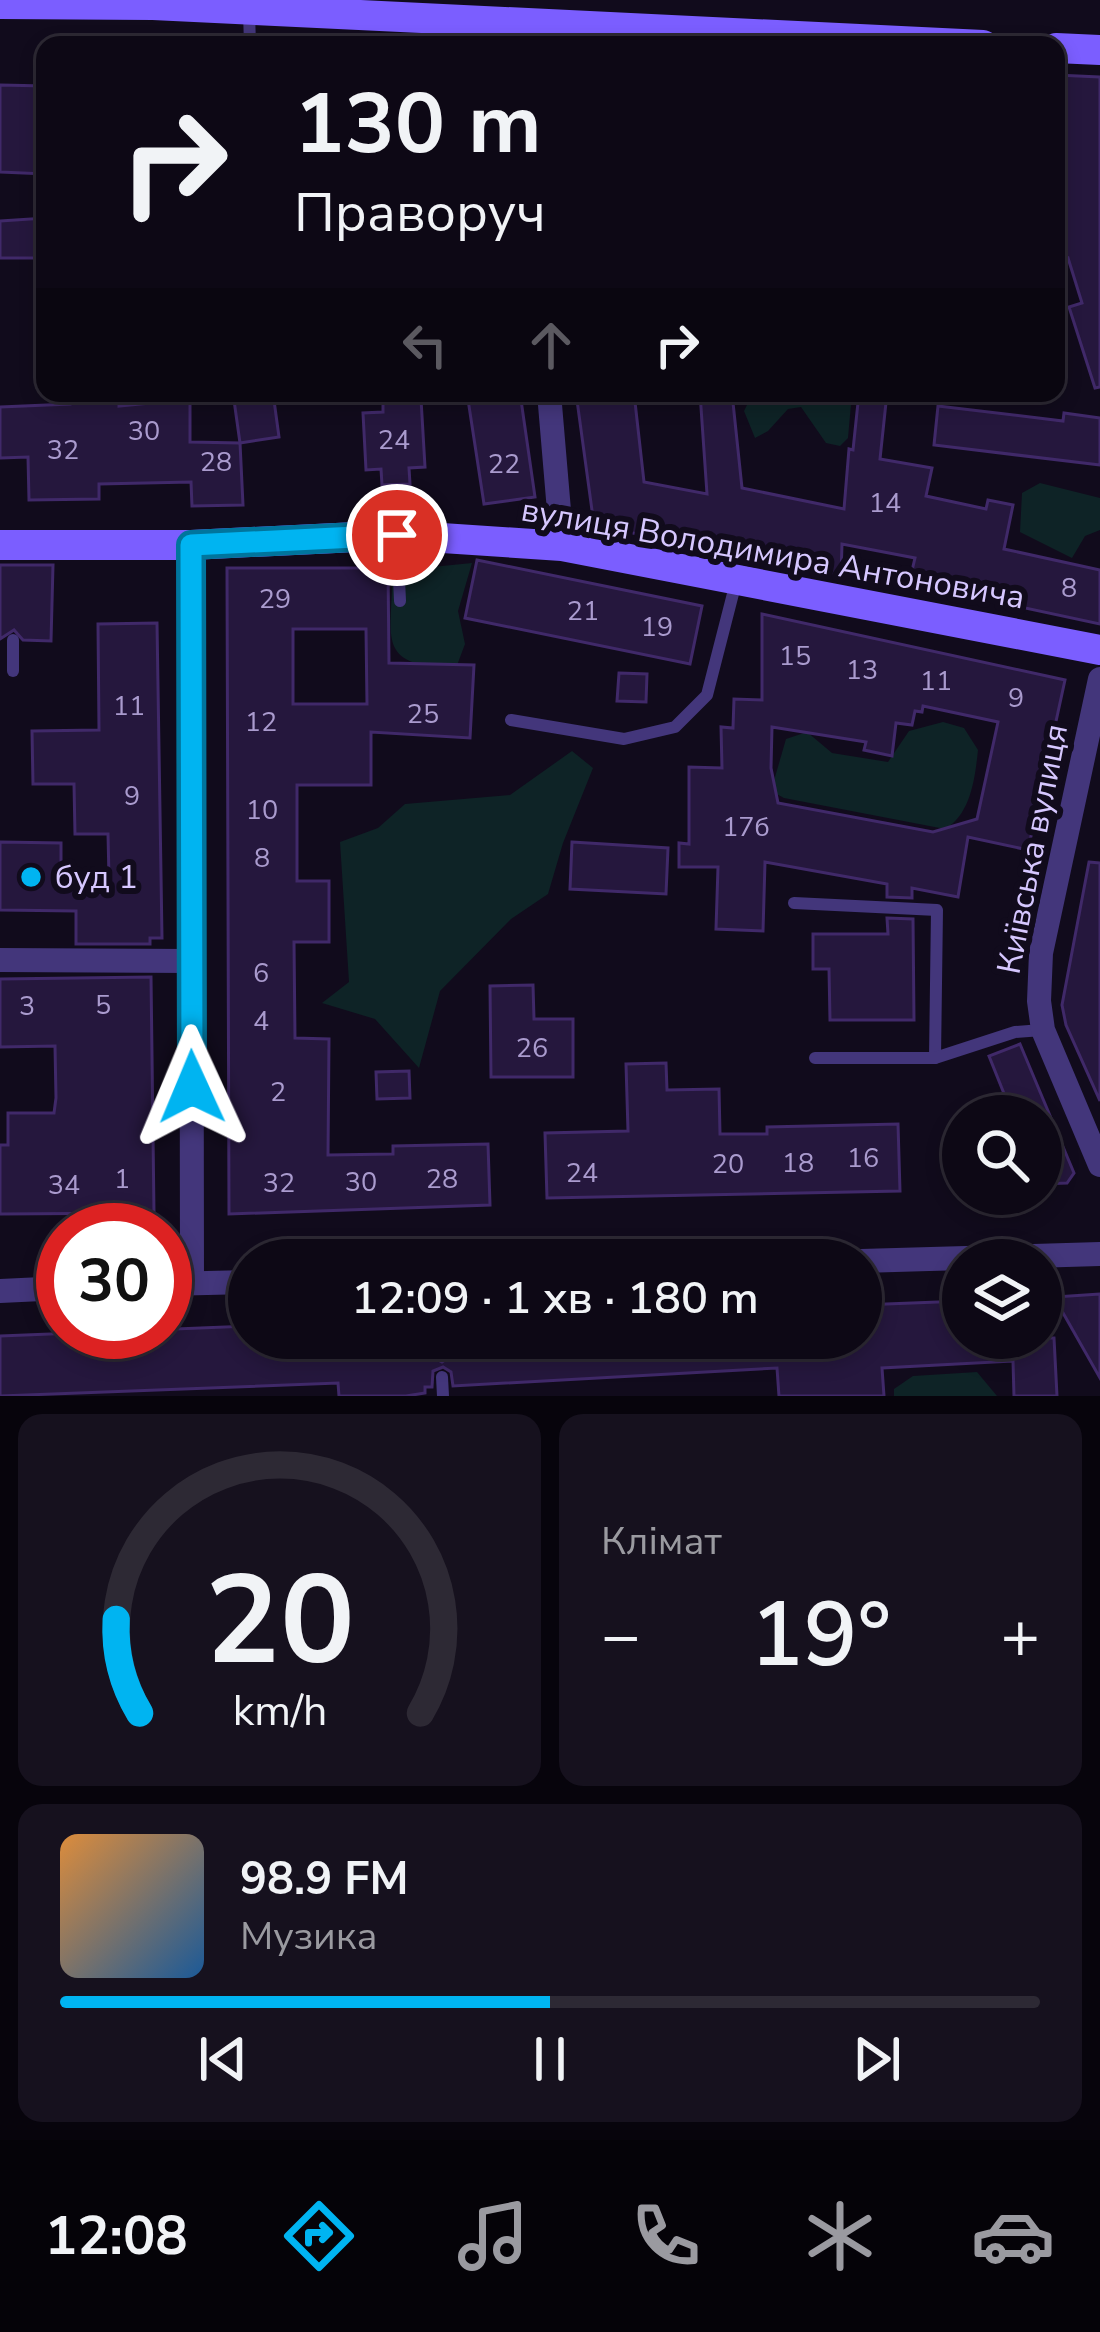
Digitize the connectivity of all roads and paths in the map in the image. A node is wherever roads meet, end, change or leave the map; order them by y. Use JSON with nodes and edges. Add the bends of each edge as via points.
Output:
{"nodes":[{"id":1,"x":153,"y":2,"type":"edge"},
{"id":2,"x":0,"y":4,"type":"edge"},
{"id":3,"x":270,"y":8,"type":"edge"},
{"id":4,"x":512,"y":35,"type":"edge"},
{"id":5,"x":255,"y":36,"type":"edge"},
{"id":6,"x":559,"y":36,"type":"edge"},
{"id":7,"x":1065,"y":48,"type":"edge"},
{"id":8,"x":1100,"y":50,"type":"edge"},
{"id":9,"x":550,"y":402,"type":"edge"},
{"id":10,"x":397,"y":535,"type":"junction"},
{"id":11,"x":191,"y":545,"type":"junction"},
{"id":12,"x":562,"y":546,"type":"junction"},
{"id":13,"x":11,"y":552,"type":"edge"},
{"id":14,"x":736,"y":581,"type":"junction"},
{"id":15,"x":400,"y":602,"type":"dead end"},
{"id":16,"x":14,"y":640,"type":"dead end"},
{"id":17,"x":1100,"y":650,"type":"edge"},
{"id":18,"x":13,"y":671,"type":"dead end"},
{"id":19,"x":1100,"y":679,"type":"edge"},
{"id":20,"x":511,"y":720,"type":"dead end"},
{"id":21,"x":794,"y":903,"type":"dead end"},
{"id":22,"x":0,"y":960,"type":"edge"},
{"id":23,"x":190,"y":961,"type":"junction"},
{"id":24,"x":1043,"y":1030,"type":"junction"},
{"id":25,"x":815,"y":1058,"type":"dead end"},
{"id":26,"x":935,"y":1058,"type":"junction"},
{"id":27,"x":1100,"y":1165,"type":"edge"},
{"id":28,"x":192,"y":1203,"type":"edge"},
{"id":29,"x":1100,"y":1254,"type":"edge"},
{"id":30,"x":882,"y":1260,"type":"edge"},
{"id":31,"x":228,"y":1282,"type":"edge"},
{"id":32,"x":192,"y":1283,"type":"edge"},
{"id":33,"x":36,"y":1289,"type":"edge"},
{"id":34,"x":0,"y":1291,"type":"edge"},
{"id":35,"x":442,"y":1377,"type":"dead end"},
{"id":36,"x":443,"y":1396,"type":"edge"}],
"edges":[{"from":1,"to":2,"type":"main road"},
{"from":1,"to":3,"type":"main road"},
{"from":3,"to":4,"type":"main road"},
{"from":3,"to":5,"type":"lane"},
{"from":4,"to":6,"type":"main road"},
{"from":7,"to":8,"type":"main road"},
{"from":9,"to":12,"type":"street"},
{"from":10,"to":11,"type":"main road","name":"вулиця Володимира Антоновича"},
{"from":10,"to":12,"type":"main road","name":"вулиця Володимира Антоновича"},
{"from":10,"to":15,"type":"lane"},
{"from":11,"to":13,"type":"main road","name":"вулиця Володимира Антоновича"},
{"from":11,"to":23,"type":"street"},
{"from":12,"to":14,"type":"main road","name":"вулиця Володимира Антоновича"},
{"from":14,"to":17,"type":"main road","name":"вулиця Володимира Антоновича"},
{"from":14,"to":20,"type":"lane","via":[[707,695],[675,727],[624,739]]},
{"from":16,"to":18,"type":"lane"},
{"from":19,"to":24,"type":"street","name":"Київська вулиця","via":[[1041,952]]},
{"from":21,"to":26,"type":"lane","via":[[937,910]]},
{"from":22,"to":23,"type":"street"},
{"from":23,"to":28,"type":"street"},
{"from":24,"to":26,"type":"lane"},
{"from":24,"to":27,"type":"street","name":"Київська вулиця"},
{"from":25,"to":26,"type":"lane"},
{"from":29,"to":30,"type":"street"},
{"from":31,"to":32,"type":"street"},
{"from":33,"to":34,"type":"street"},
{"from":35,"to":36,"type":"lane"}]}
